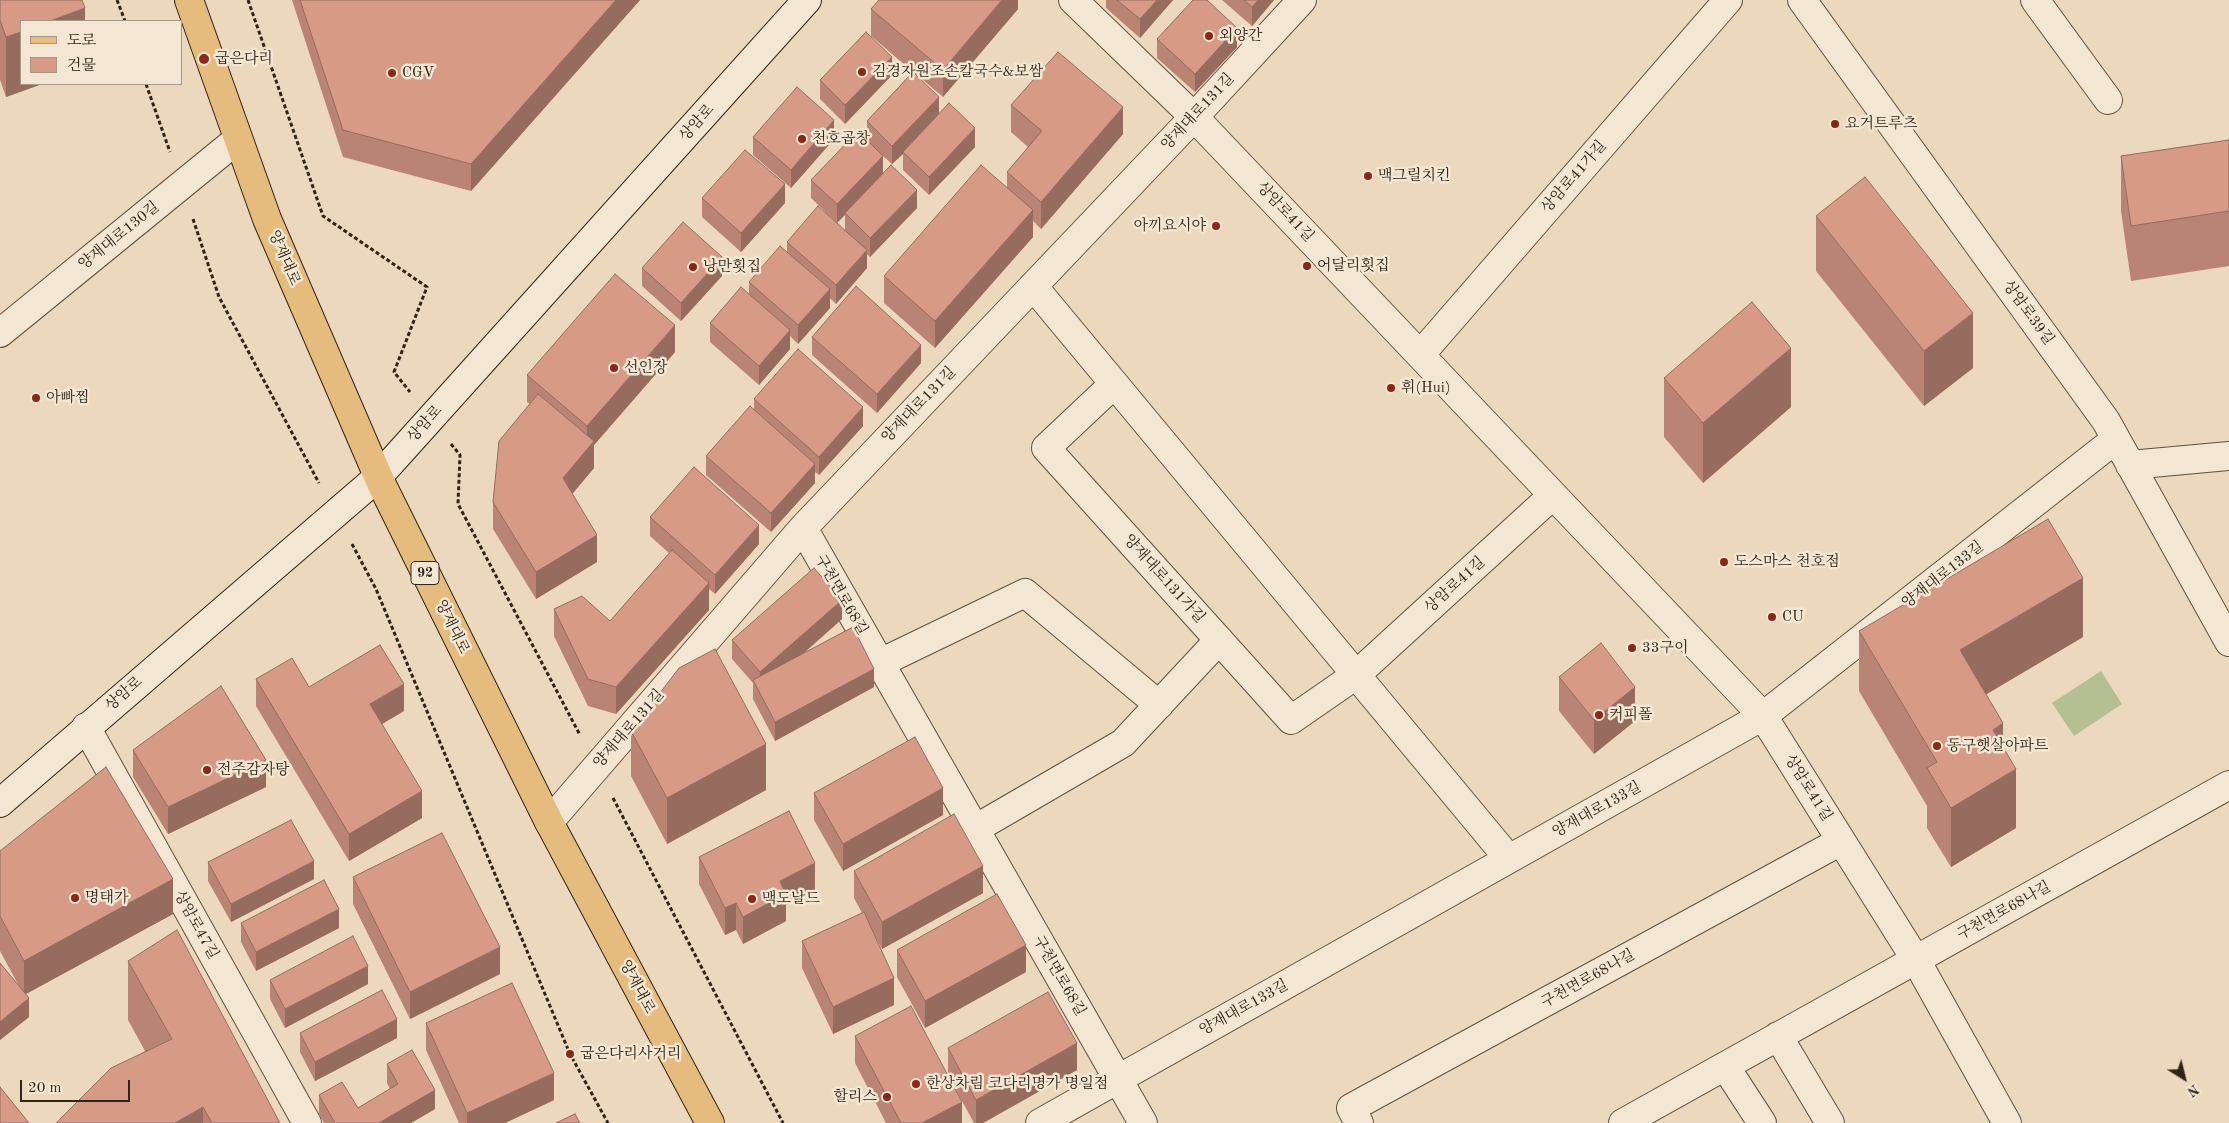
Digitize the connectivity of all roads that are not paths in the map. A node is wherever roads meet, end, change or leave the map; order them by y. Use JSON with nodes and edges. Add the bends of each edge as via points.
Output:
{"nodes":[{"id":1,"x":189,"y":0,"type":"edge"},
{"id":2,"x":807,"y":0,"type":"edge"},
{"id":3,"x":1073,"y":0,"type":"edge"},
{"id":4,"x":1302,"y":0,"type":"edge"},
{"id":5,"x":1728,"y":0,"type":"edge"},
{"id":6,"x":1802,"y":0,"type":"edge"},
{"id":7,"x":2035,"y":0,"type":"edge"},
{"id":8,"x":2108,"y":100,"type":"dead end"},
{"id":9,"x":1194,"y":117,"type":"junction"},
{"id":10,"x":238,"y":139,"type":"junction"},
{"id":11,"x":1033,"y":286,"type":"junction"},
{"id":12,"x":0,"y":333,"type":"edge"},
{"id":13,"x":1420,"y":355,"type":"junction"},
{"id":14,"x":1114,"y":384,"type":"junction"},
{"id":15,"x":2116,"y":439,"type":"junction"},
{"id":16,"x":2229,"y":456,"type":"edge"},
{"id":17,"x":2130,"y":465,"type":"junction"},
{"id":18,"x":378,"y":477,"type":"junction"},
{"id":19,"x":1553,"y":495,"type":"junction"},
{"id":20,"x":803,"y":528,"type":"junction"},
{"id":21,"x":1219,"y":640,"type":"junction"},
{"id":22,"x":2229,"y":642,"type":"edge"},
{"id":23,"x":880,"y":663,"type":"junction"},
{"id":24,"x":1356,"y":675,"type":"junction"},
{"id":25,"x":1159,"y":704,"type":"junction"},
{"id":26,"x":1763,"y":716,"type":"junction"},
{"id":27,"x":86,"y":727,"type":"junction"},
{"id":28,"x":2229,"y":786,"type":"edge"},
{"id":29,"x":0,"y":803,"type":"edge"},
{"id":30,"x":548,"y":822,"type":"junction"},
{"id":31,"x":974,"y":829,"type":"junction"},
{"id":32,"x":1841,"y":841,"type":"junction"},
{"id":33,"x":1509,"y":859,"type":"junction"},
{"id":34,"x":1916,"y":960,"type":"junction"},
{"id":35,"x":1778,"y":1036,"type":"junction"},
{"id":36,"x":1724,"y":1066,"type":"junction"},
{"id":37,"x":1118,"y":1078,"type":"junction"},
{"id":38,"x":307,"y":1123,"type":"edge"},
{"id":39,"x":710,"y":1123,"type":"edge"},
{"id":40,"x":1040,"y":1123,"type":"edge"},
{"id":41,"x":1143,"y":1123,"type":"edge"},
{"id":42,"x":1359,"y":1123,"type":"edge"},
{"id":43,"x":1623,"y":1123,"type":"edge"},
{"id":44,"x":1762,"y":1123,"type":"edge"},
{"id":45,"x":1830,"y":1123,"type":"edge"},
{"id":46,"x":2007,"y":1123,"type":"edge"}],
"edges":[{"from":1,"to":10,"type":"main road","name":"양재대로","number":"92"},
{"from":2,"to":18,"type":"street","name":"상암로"},
{"from":3,"to":9,"type":"street","name":"상암로41길"},
{"from":4,"to":9,"type":"street","name":"양재대로131길"},
{"from":5,"to":13,"type":"street","name":"상암로41가길"},
{"from":6,"to":15,"type":"street","name":"상암로39길"},
{"from":7,"to":8,"type":"street"},
{"from":9,"to":11,"type":"street","name":"양재대로131길"},
{"from":9,"to":13,"type":"street","name":"상암로41길"},
{"from":10,"to":12,"type":"street","name":"양재대로130길"},
{"from":10,"to":18,"type":"main road","name":"양재대로","number":"92","via":[[267,218]]},
{"from":11,"to":14,"type":"street"},
{"from":11,"to":20,"type":"street","name":"양재대로131길"},
{"from":13,"to":19,"type":"street","name":"상암로41길"},
{"from":14,"to":21,"type":"street","name":"양재대로131가길","via":[[1046,448]]},
{"from":14,"to":24,"type":"street"},
{"from":15,"to":17,"type":"street","name":"상암로39길"},
{"from":15,"to":26,"type":"street","name":"양재대로133길"},
{"from":16,"to":17,"type":"street"},
{"from":17,"to":22,"type":"street","name":"상암로39길"},
{"from":18,"to":27,"type":"street","name":"상암로"},
{"from":18,"to":30,"type":"main road","name":"양재대로","number":"92"},
{"from":19,"to":24,"type":"street","name":"상암로41길"},
{"from":19,"to":26,"type":"street","name":"상암로41길"},
{"from":20,"to":23,"type":"street","name":"구천면로68길"},
{"from":20,"to":30,"type":"street","name":"양재대로131길"},
{"from":21,"to":24,"type":"street","name":"양재대로131가길","via":[[1291,720]]},
{"from":21,"to":25,"type":"street"},
{"from":23,"to":25,"type":"street","via":[[1025,593]]},
{"from":23,"to":31,"type":"street","name":"구천면로68길"},
{"from":24,"to":33,"type":"street"},
{"from":25,"to":31,"type":"street","via":[[1123,743]]},
{"from":26,"to":32,"type":"street","name":"상암로41길"},
{"from":26,"to":33,"type":"street","name":"양재대로133길"},
{"from":27,"to":29,"type":"street","name":"상암로"},
{"from":27,"to":38,"type":"street","name":"상암로47길"},
{"from":28,"to":34,"type":"street","name":"구천면로68나길"},
{"from":30,"to":39,"type":"main road","name":"양재대로","number":"92"},
{"from":31,"to":37,"type":"street","name":"구천면로68길"},
{"from":32,"to":34,"type":"street","name":"상암로41길"},
{"from":32,"to":42,"type":"street","name":"구천면로68나길","via":[[1351,1108]]},
{"from":33,"to":37,"type":"street","name":"양재대로133길"},
{"from":34,"to":35,"type":"street","name":"구천면로68나길"},
{"from":34,"to":46,"type":"street","name":"상암로41길"},
{"from":35,"to":36,"type":"street","name":"구천면로68나길"},
{"from":35,"to":45,"type":"street"},
{"from":36,"to":43,"type":"street","name":"구천면로68나길"},
{"from":36,"to":44,"type":"street"},
{"from":37,"to":40,"type":"street","name":"양재대로133길"},
{"from":37,"to":41,"type":"street","name":"구천면로68길"}]}
